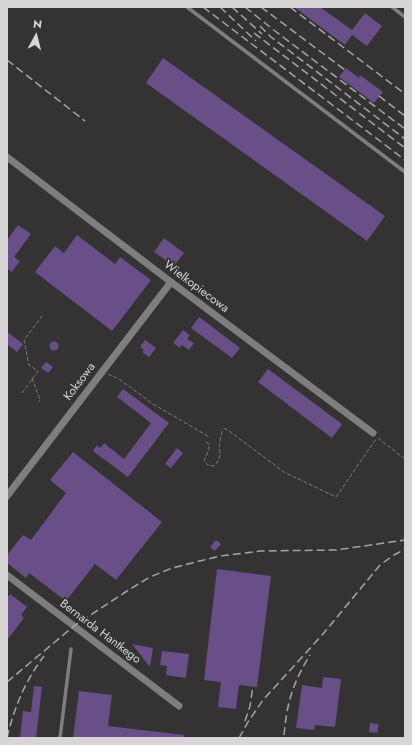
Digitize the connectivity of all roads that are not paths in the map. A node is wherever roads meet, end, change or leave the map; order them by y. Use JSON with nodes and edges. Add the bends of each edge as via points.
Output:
{"nodes":[{"id":1,"x":187,"y":7,"type":"edge"},
{"id":2,"x":392,"y":7,"type":"edge"},
{"id":3,"x":405,"y":17,"type":"edge"},
{"id":4,"x":7,"y":157,"type":"edge"},
{"id":5,"x":405,"y":172,"type":"edge"},
{"id":6,"x":171,"y":282,"type":"junction"},
{"id":7,"x":373,"y":434,"type":"dead end"},
{"id":8,"x":7,"y":496,"type":"edge"},
{"id":9,"x":7,"y":575,"type":"edge"},
{"id":10,"x":71,"y":649,"type":"dead end"},
{"id":11,"x":179,"y":706,"type":"dead end"},
{"id":12,"x":60,"y":738,"type":"edge"}],
"edges":[{"from":1,"to":5,"type":"lane"},
{"from":2,"to":3,"type":"lane"},
{"from":4,"to":6,"type":"street","name":"Wielkopiecowa"},
{"from":6,"to":7,"type":"street","name":"Wielkopiecowa"},
{"from":6,"to":8,"type":"street","name":"Koksowa"},
{"from":9,"to":11,"type":"street","name":"Bernarda Hantkego"},
{"from":10,"to":12,"type":"lane"}]}
